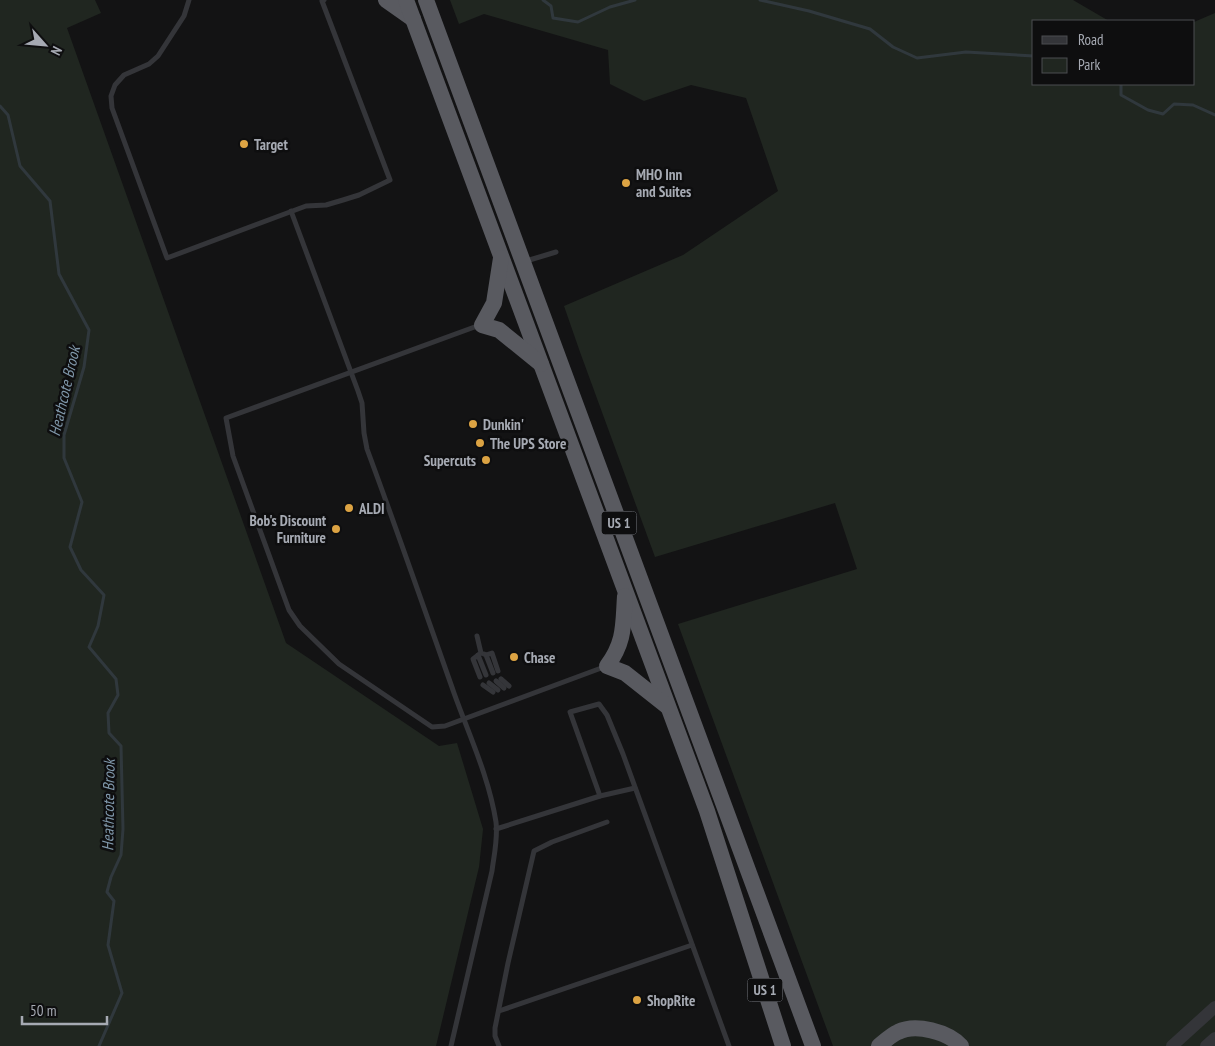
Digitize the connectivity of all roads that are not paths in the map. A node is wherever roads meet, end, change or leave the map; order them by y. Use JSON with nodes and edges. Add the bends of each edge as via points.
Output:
{"nodes":[{"id":1,"x":189,"y":0,"type":"edge"},
{"id":2,"x":322,"y":0,"type":"edge"},
{"id":3,"x":386,"y":0,"type":"edge"},
{"id":4,"x":406,"y":0,"type":"edge"},
{"id":5,"x":426,"y":0,"type":"edge"},
{"id":6,"x":413,"y":19,"type":"junction"},
{"id":7,"x":291,"y":211,"type":"junction"},
{"id":8,"x":556,"y":252,"type":"dead end"},
{"id":9,"x":501,"y":256,"type":"junction"},
{"id":10,"x":523,"y":262,"type":"junction"},
{"id":11,"x":482,"y":325,"type":"junction"},
{"id":12,"x":542,"y":365,"type":"junction"},
{"id":13,"x":350,"y":372,"type":"junction"},
{"id":14,"x":626,"y":591,"type":"junction"},
{"id":15,"x":477,"y":636,"type":"dead end"},
{"id":16,"x":482,"y":654,"type":"junction"},
{"id":17,"x":607,"y":666,"type":"junction"},
{"id":18,"x":495,"y":672,"type":"dead end"},
{"id":19,"x":483,"y":676,"type":"dead end"},
{"id":20,"x":498,"y":680,"type":"dead end"},
{"id":21,"x":486,"y":684,"type":"dead end"},
{"id":22,"x":669,"y":708,"type":"junction"},
{"id":23,"x":463,"y":719,"type":"junction"},
{"id":24,"x":635,"y":788,"type":"junction"},
{"id":25,"x":600,"y":796,"type":"junction"},
{"id":26,"x":607,"y":822,"type":"dead end"},
{"id":27,"x":496,"y":829,"type":"junction"},
{"id":28,"x":692,"y":945,"type":"junction"},
{"id":29,"x":1215,"y":1007,"type":"edge"},
{"id":30,"x":499,"y":1011,"type":"junction"},
{"id":31,"x":1215,"y":1038,"type":"edge"},
{"id":32,"x":451,"y":1046,"type":"edge"},
{"id":33,"x":499,"y":1046,"type":"edge"},
{"id":34,"x":730,"y":1046,"type":"edge"},
{"id":35,"x":783,"y":1046,"type":"edge"},
{"id":36,"x":812,"y":1046,"type":"edge"},
{"id":37,"x":879,"y":1046,"type":"edge"},
{"id":38,"x":961,"y":1046,"type":"edge"},
{"id":39,"x":1172,"y":1046,"type":"edge"},
{"id":40,"x":1206,"y":1046,"type":"edge"}],
"edges":[{"from":1,"to":7,"type":"lane","via":[[184,16],[158,56],[149,64],[124,75],[115,84],[111,96],[112,108],[167,258]]},
{"from":2,"to":7,"type":"lane","via":[[390,180],[359,195]]},
{"from":3,"to":6,"type":"highway"},
{"from":4,"to":6,"type":"highway","number":"US 1"},
{"from":5,"to":10,"type":"highway","number":"US 1"},
{"from":6,"to":9,"type":"highway","number":"US 1"},
{"from":7,"to":13,"type":"lane"},
{"from":8,"to":10,"type":"lane"},
{"from":9,"to":11,"type":"highway","via":[[494,303]]},
{"from":9,"to":12,"type":"highway","number":"US 1"},
{"from":10,"to":36,"type":"highway","number":"US 1"},
{"from":11,"to":12,"type":"highway","via":[[500,330]]},
{"from":11,"to":13,"type":"lane"},
{"from":12,"to":14,"type":"highway","number":"US 1"},
{"from":13,"to":23,"type":"lane","via":[[362,403],[367,449]]},
{"from":13,"to":23,"type":"lane","via":[[226,418],[233,456],[289,610],[300,626],[339,664],[432,726],[444,726]]},
{"from":14,"to":17,"type":"highway","via":[[622,639],[616,655]]},
{"from":14,"to":22,"type":"highway","number":"US 1"},
{"from":15,"to":16,"type":"lane"},
{"from":16,"to":18,"type":"lane"},
{"from":16,"to":19,"type":"lane","via":[[473,659]]},
{"from":17,"to":22,"type":"highway","via":[[625,673]]},
{"from":17,"to":23,"type":"lane"},
{"from":20,"to":21,"type":"lane","via":[[501,689]]},
{"from":22,"to":35,"type":"highway","number":"US 1","via":[[707,810]]},
{"from":23,"to":27,"type":"lane","via":[[492,800]]},
{"from":24,"to":25,"type":"lane"},
{"from":24,"to":25,"type":"lane","via":[[607,715],[599,704],[570,712]]},
{"from":24,"to":28,"type":"lane"},
{"from":25,"to":27,"type":"lane"},
{"from":26,"to":30,"type":"lane","via":[[534,851]]},
{"from":27,"to":32,"type":"lane","via":[[492,871]]},
{"from":28,"to":30,"type":"lane"},
{"from":28,"to":34,"type":"lane"},
{"from":29,"to":39,"type":"street"},
{"from":30,"to":33,"type":"lane","via":[[495,1036]]},
{"from":31,"to":40,"type":"street"},
{"from":37,"to":38,"type":"highway","via":[[900,1031],[916,1028],[945,1035]]}]}
